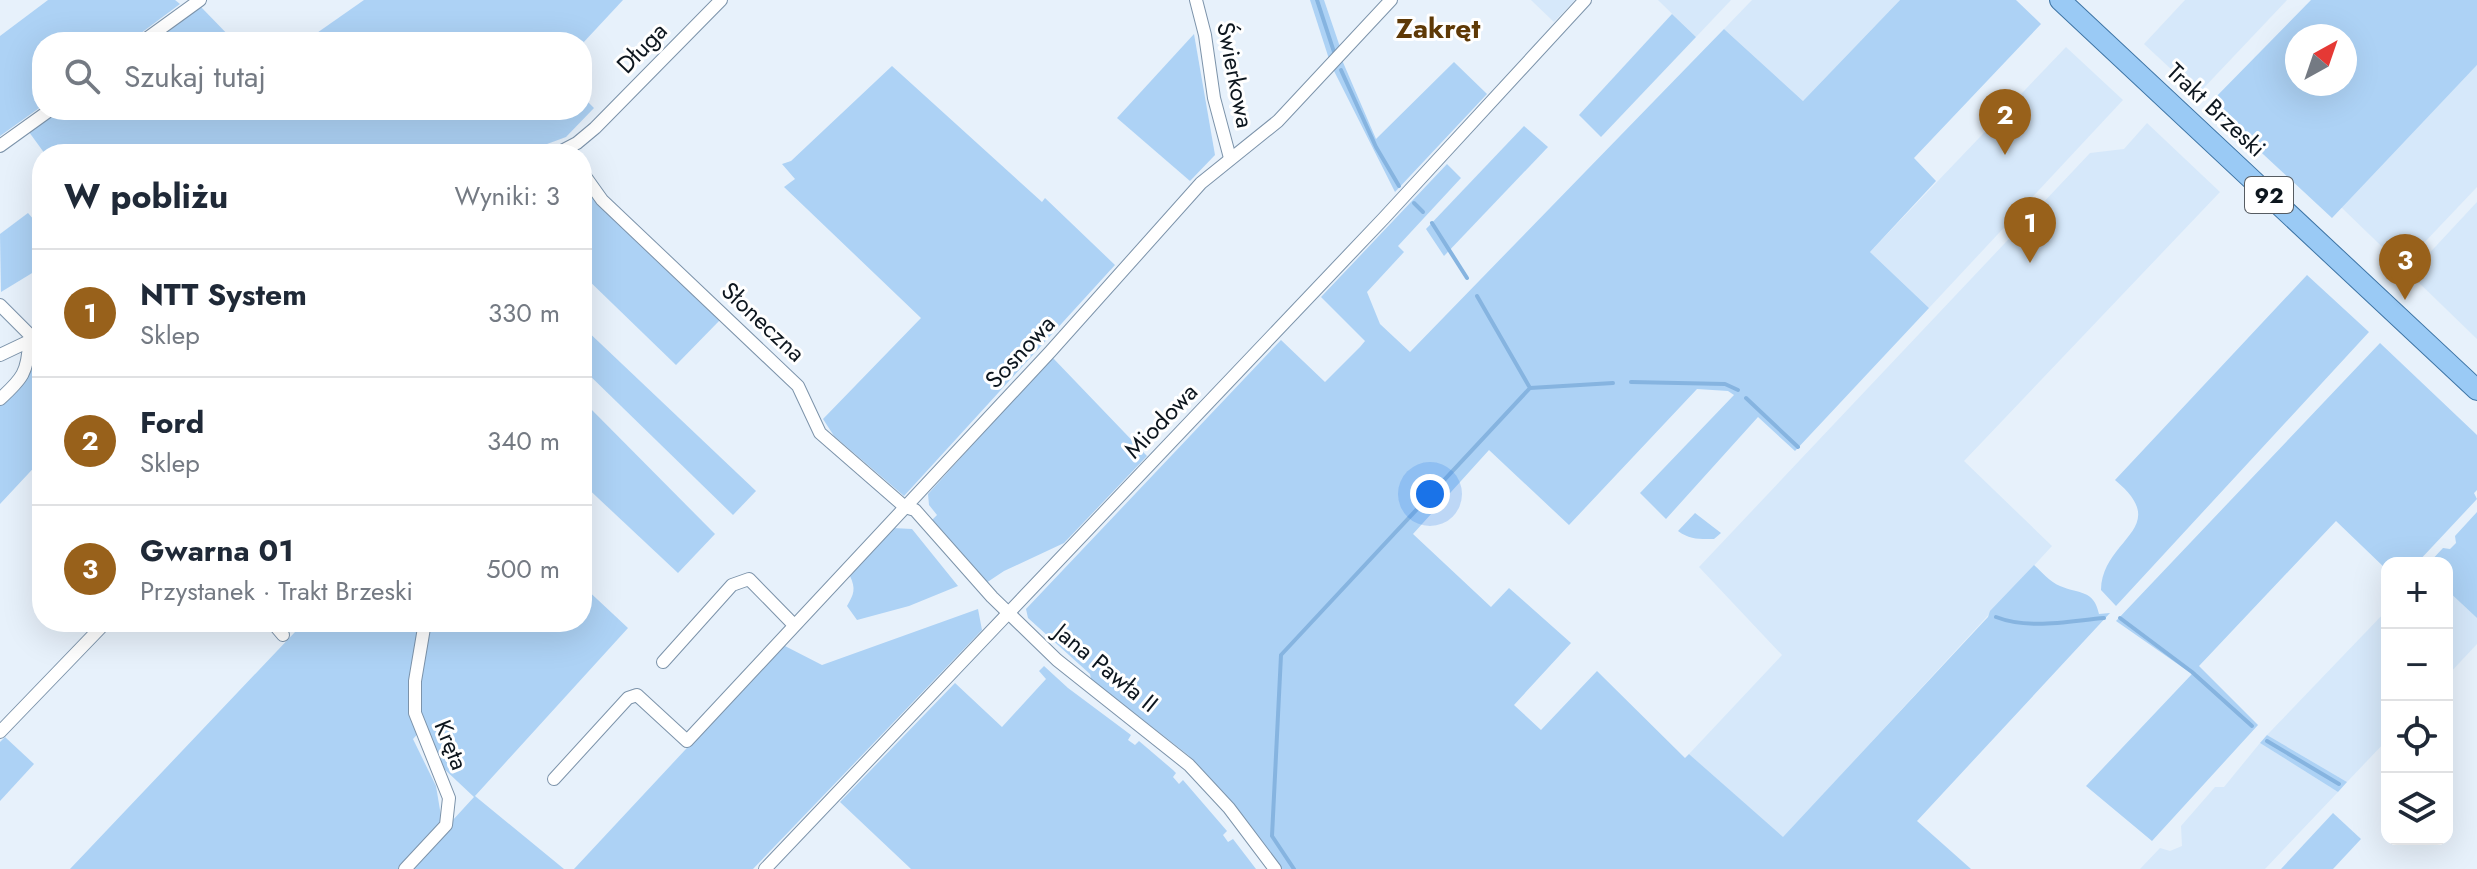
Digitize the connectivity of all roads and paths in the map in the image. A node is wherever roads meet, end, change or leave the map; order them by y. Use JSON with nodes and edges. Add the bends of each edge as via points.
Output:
{"nodes":[{"id":1,"x":200,"y":0,"type":"edge"},
{"id":2,"x":721,"y":0,"type":"edge"},
{"id":3,"x":1196,"y":0,"type":"edge"},
{"id":4,"x":1391,"y":0,"type":"edge"},
{"id":5,"x":1585,"y":0,"type":"edge"},
{"id":6,"x":2060,"y":0,"type":"edge"},
{"id":7,"x":156,"y":32,"type":"edge"},
{"id":8,"x":36,"y":120,"type":"edge"},
{"id":9,"x":575,"y":144,"type":"edge"},
{"id":10,"x":0,"y":146,"type":"edge"},
{"id":11,"x":1230,"y":158,"type":"junction"},
{"id":12,"x":592,"y":186,"type":"edge"},
{"id":13,"x":0,"y":305,"type":"edge"},
{"id":14,"x":32,"y":336,"type":"edge"},
{"id":15,"x":32,"y":343,"type":"edge"},
{"id":16,"x":32,"y":354,"type":"edge"},
{"id":17,"x":0,"y":355,"type":"edge"},
{"id":18,"x":2477,"y":390,"type":"edge"},
{"id":19,"x":0,"y":399,"type":"edge"},
{"id":20,"x":905,"y":507,"type":"junction"},
{"id":21,"x":1008,"y":613,"type":"junction"},
{"id":22,"x":794,"y":625,"type":"junction"},
{"id":23,"x":96,"y":632,"type":"edge"},
{"id":24,"x":280,"y":632,"type":"edge"},
{"id":25,"x":423,"y":632,"type":"edge"},
{"id":26,"x":283,"y":635,"type":"dead end"},
{"id":27,"x":663,"y":662,"type":"dead end"},
{"id":28,"x":0,"y":732,"type":"edge"},
{"id":29,"x":554,"y":779,"type":"dead end"},
{"id":30,"x":405,"y":869,"type":"edge"},
{"id":31,"x":765,"y":869,"type":"edge"},
{"id":32,"x":1275,"y":869,"type":"edge"}],
"edges":[{"from":1,"to":7,"type":"street"},
{"from":2,"to":9,"type":"street","name":"Długa"},
{"from":3,"to":11,"type":"street","name":"Świerkowa"},
{"from":4,"to":11,"type":"street","name":"Sosnowa","via":[[1278,121]]},
{"from":5,"to":21,"type":"street","name":"Miodowa"},
{"from":6,"to":18,"type":"main road","name":"Trakt Brzeski","number":"92"},
{"from":8,"to":10,"type":"street"},
{"from":11,"to":20,"type":"street","name":"Sosnowa","via":[[1201,183]]},
{"from":12,"to":20,"type":"street","name":"Słoneczna","via":[[798,386],[820,433]]},
{"from":13,"to":14,"type":"street"},
{"from":15,"to":17,"type":"street"},
{"from":16,"to":19,"type":"street","via":[[25,373]]},
{"from":20,"to":21,"type":"street","name":"Jana Pawła II","via":[[915,510]]},
{"from":20,"to":22,"type":"street","name":"Sosnowa"},
{"from":21,"to":31,"type":"street","name":"Miodowa"},
{"from":21,"to":32,"type":"street","name":"Jana Pawła II","via":[[1057,660],[1189,765]]},
{"from":22,"to":27,"type":"street","via":[[749,579],[732,585]]},
{"from":22,"to":29,"type":"street","name":"Sosnowa","via":[[687,741],[637,695],[628,698]]},
{"from":23,"to":28,"type":"street"},
{"from":24,"to":26,"type":"street"},
{"from":25,"to":30,"type":"street","name":"Kręta","via":[[415,713],[449,798],[448,813],[446,825]]}]}
